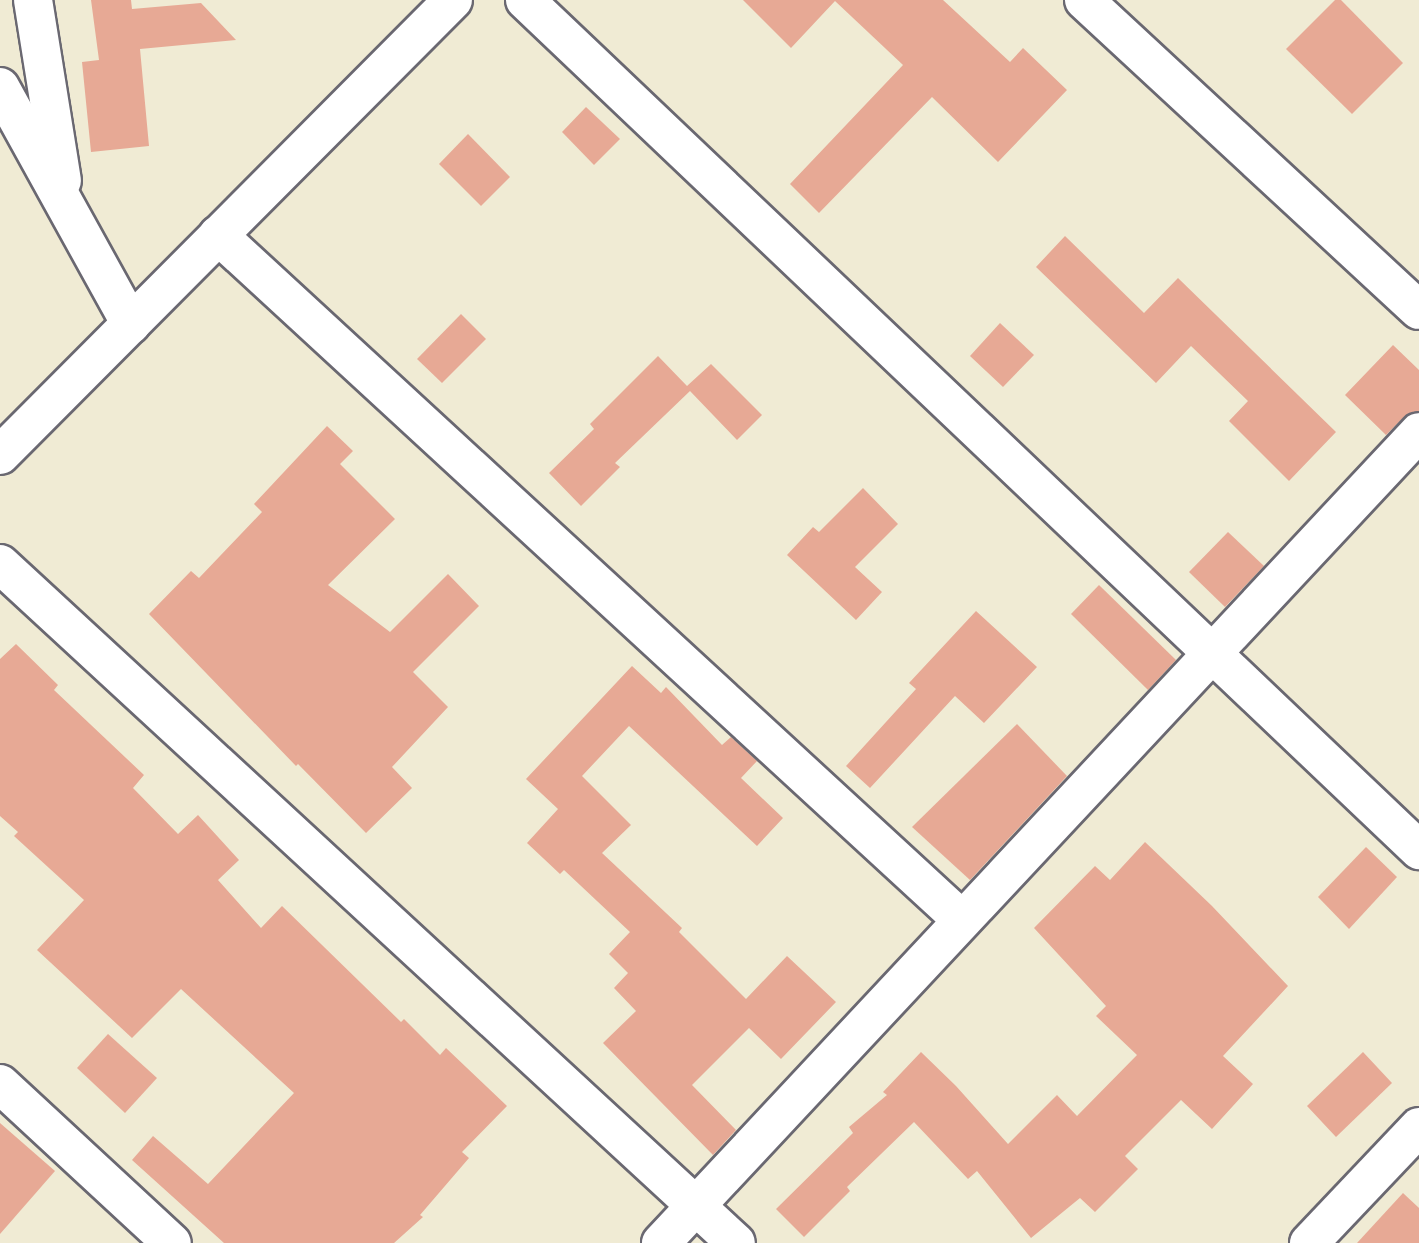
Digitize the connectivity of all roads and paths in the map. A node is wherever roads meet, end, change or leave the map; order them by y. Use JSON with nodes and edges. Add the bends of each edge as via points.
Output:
{"nodes":[{"id":1,"x":33,"y":0,"type":"edge"},
{"id":2,"x":453,"y":0,"type":"edge"},
{"id":3,"x":525,"y":0,"type":"edge"},
{"id":4,"x":1084,"y":0,"type":"edge"},
{"id":5,"x":0,"y":87,"type":"edge"},
{"id":6,"x":67,"y":207,"type":"junction"},
{"id":7,"x":218,"y":235,"type":"junction"},
{"id":8,"x":1419,"y":310,"type":"edge"},
{"id":9,"x":131,"y":324,"type":"junction"},
{"id":10,"x":1419,"y":432,"type":"edge"},
{"id":11,"x":0,"y":455,"type":"edge"},
{"id":12,"x":0,"y":564,"type":"edge"},
{"id":13,"x":1212,"y":653,"type":"junction"},
{"id":14,"x":1419,"y":850,"type":"edge"},
{"id":15,"x":962,"y":920,"type":"junction"},
{"id":16,"x":0,"y":1084,"type":"edge"},
{"id":17,"x":1419,"y":1127,"type":"edge"},
{"id":18,"x":696,"y":1206,"type":"junction"},
{"id":19,"x":172,"y":1243,"type":"edge"},
{"id":20,"x":660,"y":1243,"type":"edge"},
{"id":21,"x":736,"y":1243,"type":"edge"},
{"id":22,"x":1309,"y":1243,"type":"edge"}],
"edges":[{"from":1,"to":6,"type":"street"},
{"from":2,"to":7,"type":"street"},
{"from":3,"to":13,"type":"street"},
{"from":4,"to":8,"type":"street"},
{"from":5,"to":6,"type":"street"},
{"from":6,"to":9,"type":"street"},
{"from":7,"to":9,"type":"street"},
{"from":7,"to":15,"type":"street"},
{"from":9,"to":11,"type":"street"},
{"from":10,"to":13,"type":"street"},
{"from":12,"to":18,"type":"street"},
{"from":13,"to":14,"type":"street"},
{"from":13,"to":15,"type":"street"},
{"from":15,"to":18,"type":"street"},
{"from":16,"to":19,"type":"street"},
{"from":17,"to":22,"type":"street"},
{"from":18,"to":20,"type":"street"},
{"from":18,"to":21,"type":"street"}]}
